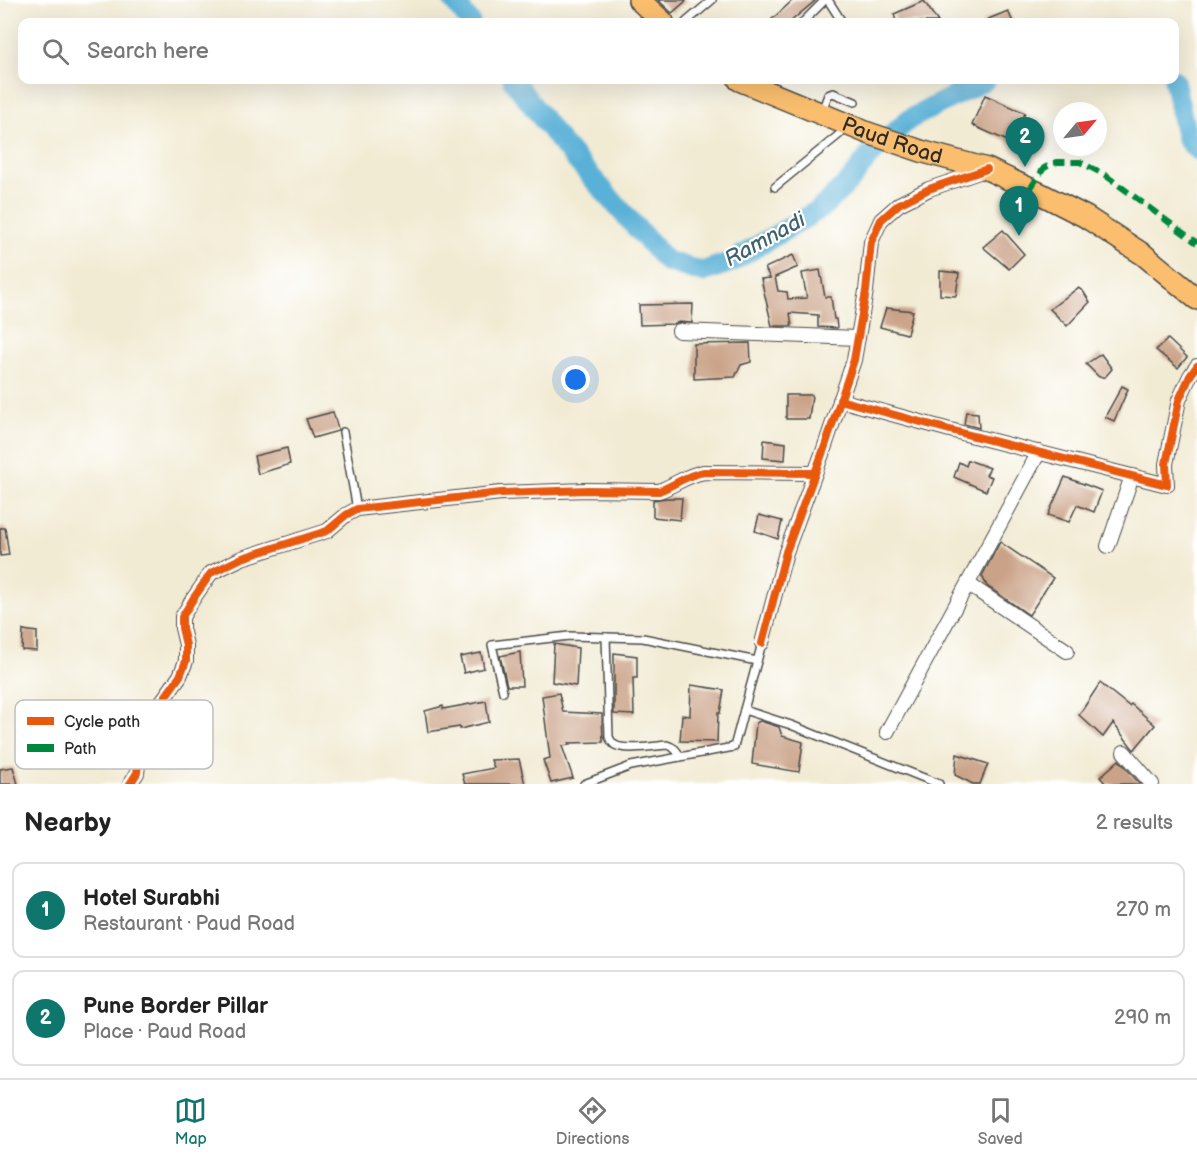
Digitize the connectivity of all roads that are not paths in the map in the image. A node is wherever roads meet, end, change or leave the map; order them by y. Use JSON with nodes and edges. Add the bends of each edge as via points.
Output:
{"nodes":[{"id":1,"x":639,"y":0,"type":"edge"},
{"id":2,"x":712,"y":0,"type":"edge"},
{"id":3,"x":826,"y":0,"type":"edge"},
{"id":4,"x":659,"y":18,"type":"edge"},
{"id":5,"x":691,"y":18,"type":"edge"},
{"id":6,"x":807,"y":18,"type":"edge"},
{"id":7,"x":839,"y":18,"type":"edge"},
{"id":8,"x":752,"y":84,"type":"edge"},
{"id":9,"x":855,"y":102,"type":"dead end"},
{"id":10,"x":821,"y":113,"type":"junction"},
{"id":11,"x":859,"y":129,"type":"junction"},
{"id":12,"x":987,"y":169,"type":"junction"},
{"id":13,"x":775,"y":187,"type":"dead end"},
{"id":14,"x":1197,"y":299,"type":"edge"},
{"id":15,"x":679,"y":331,"type":"dead end"},
{"id":16,"x":858,"y":338,"type":"junction"},
{"id":17,"x":1197,"y":366,"type":"edge"},
{"id":18,"x":840,"y":400,"type":"junction"},
{"id":19,"x":343,"y":432,"type":"dead end"},
{"id":20,"x":1039,"y":452,"type":"junction"},
{"id":21,"x":815,"y":473,"type":"junction"},
{"id":22,"x":1132,"y":476,"type":"junction"},
{"id":23,"x":357,"y":509,"type":"junction"},
{"id":24,"x":1108,"y":546,"type":"dead end"},
{"id":25,"x":968,"y":584,"type":"junction"},
{"id":26,"x":606,"y":637,"type":"junction"},
{"id":27,"x":762,"y":643,"type":"joint"},
{"id":28,"x":1067,"y":651,"type":"dead end"},
{"id":29,"x":757,"y":661,"type":"junction"},
{"id":30,"x":503,"y":692,"type":"dead end"},
{"id":31,"x":163,"y":700,"type":"edge"},
{"id":32,"x":744,"y":710,"type":"junction"},
{"id":33,"x":887,"y":732,"type":"dead end"},
{"id":34,"x":1124,"y":752,"type":"dead end"},
{"id":35,"x":680,"y":757,"type":"junction"},
{"id":36,"x":138,"y":769,"type":"edge"},
{"id":37,"x":130,"y":784,"type":"edge"},
{"id":38,"x":584,"y":784,"type":"edge"},
{"id":39,"x":939,"y":784,"type":"edge"},
{"id":40,"x":1152,"y":784,"type":"edge"}],
"edges":[{"from":1,"to":4,"type":"main road"},
{"from":2,"to":5,"type":"lane"},
{"from":3,"to":6,"type":"lane"},
{"from":3,"to":7,"type":"lane"},
{"from":8,"to":10,"type":"main road","name":"Paud Road"},
{"from":9,"to":10,"type":"lane","via":[[828,94]]},
{"from":10,"to":11,"type":"main road","name":"Paud Road"},
{"from":11,"to":12,"type":"main road","name":"Paud Road"},
{"from":11,"to":13,"type":"lane"},
{"from":12,"to":14,"type":"main road","name":"Paud Road","via":[[1086,217],[1144,255]]},
{"from":12,"to":16,"type":"street","via":[[929,189],[899,204],[881,220],[871,242]]},
{"from":15,"to":16,"type":"street"},
{"from":16,"to":18,"type":"street"},
{"from":17,"to":22,"type":"street","via":[[1179,400],[1166,464],[1167,485]]},
{"from":18,"to":20,"type":"street"},
{"from":18,"to":21,"type":"street"},
{"from":19,"to":23,"type":"lane"},
{"from":20,"to":22,"type":"street"},
{"from":20,"to":25,"type":"street"},
{"from":21,"to":23,"type":"street","via":[[704,472],[659,491],[501,493]]},
{"from":21,"to":27,"type":"street","via":[[786,552]]},
{"from":22,"to":24,"type":"street"},
{"from":23,"to":31,"type":"street","via":[[327,531],[242,558],[211,573],[182,617],[186,661]]},
{"from":25,"to":28,"type":"street"},
{"from":25,"to":33,"type":"street"},
{"from":26,"to":29,"type":"lane","via":[[643,638]]},
{"from":26,"to":30,"type":"lane","via":[[569,636],[492,645]]},
{"from":26,"to":35,"type":"lane","via":[[612,742],[623,748],[667,745]]},
{"from":27,"to":29,"type":"lane"},
{"from":29,"to":32,"type":"lane"},
{"from":32,"to":35,"type":"lane","via":[[734,747]]},
{"from":32,"to":39,"type":"lane"},
{"from":34,"to":40,"type":"street"},
{"from":35,"to":38,"type":"lane","via":[[631,766]]},
{"from":36,"to":37,"type":"street"}]}
